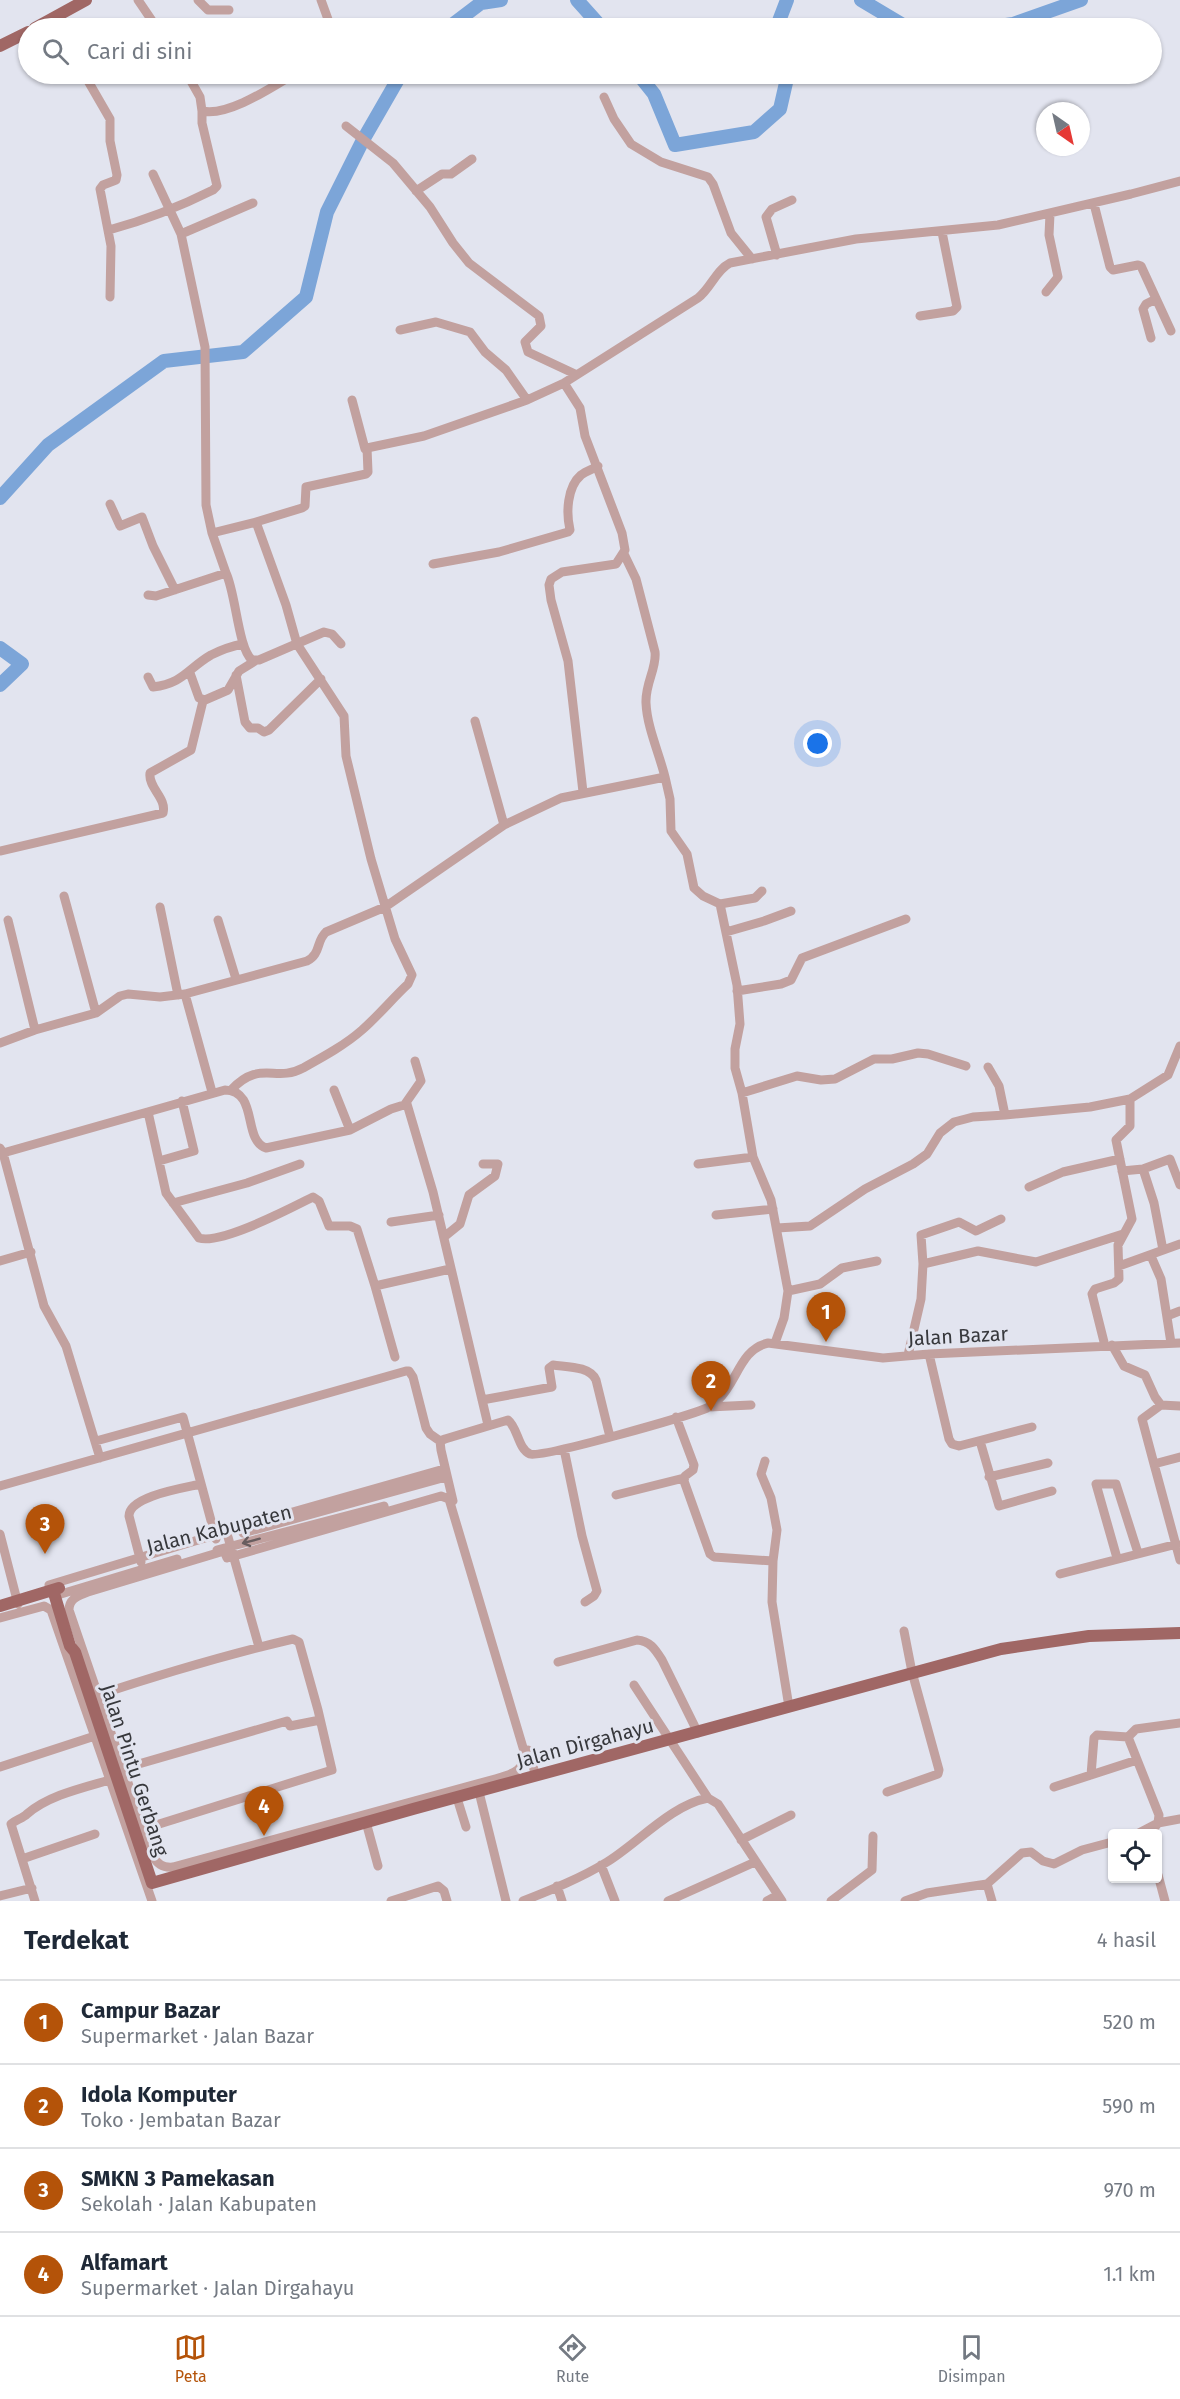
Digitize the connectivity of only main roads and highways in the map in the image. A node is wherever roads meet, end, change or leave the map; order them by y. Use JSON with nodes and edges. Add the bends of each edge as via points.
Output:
{"nodes":[{"id":1,"x":86,"y":0,"type":"edge"},
{"id":2,"x":53,"y":18,"type":"edge"},
{"id":3,"x":18,"y":37,"type":"edge"},
{"id":4,"x":0,"y":45,"type":"edge"},
{"id":5,"x":57,"y":1592,"type":"joint"},
{"id":6,"x":18,"y":1601,"type":"junction"},
{"id":7,"x":0,"y":1606,"type":"edge"},
{"id":8,"x":0,"y":1611,"type":"edge"},
{"id":9,"x":1180,"y":1633,"type":"edge"},
{"id":10,"x":152,"y":1883,"type":"joint"}],
"edges":[{"from":1,"to":2,"type":"main road"},
{"from":3,"to":4,"type":"main road"},
{"from":5,"to":6,"type":"main road","name":"Jalan Kabupaten"},
{"from":5,"to":10,"type":"main road","name":"Jalan Pintu Gerbang","via":[[76,1643],[75,1652],[95,1696],[100,1735],[139,1830]]},
{"from":6,"to":7,"type":"main road","name":"Jalan Kabupaten"},
{"from":6,"to":8,"type":"main road","name":"Jalan Kabupaten"},
{"from":9,"to":10,"type":"main road","name":"Jalan Dirgahayu","via":[[1113,1634],[1029,1643]]}]}
